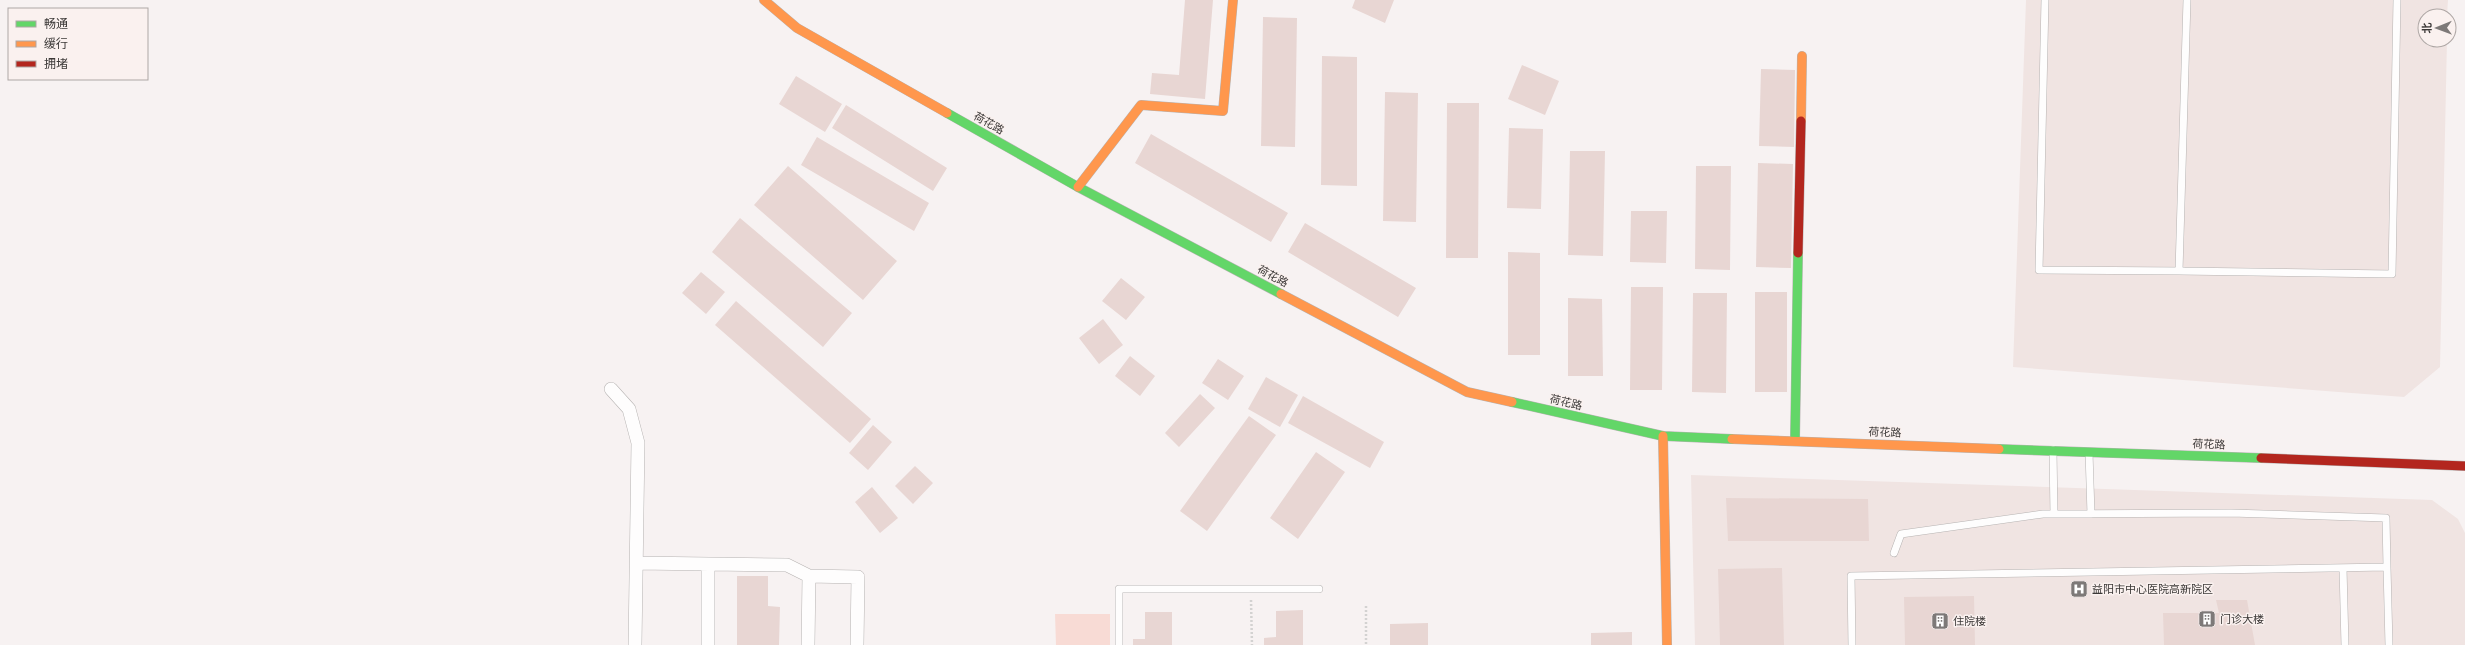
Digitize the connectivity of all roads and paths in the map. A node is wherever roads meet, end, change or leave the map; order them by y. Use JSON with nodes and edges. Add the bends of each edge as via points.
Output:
{"nodes":[{"id":1,"x":764,"y":0,"type":"edge"},
{"id":2,"x":1232,"y":0,"type":"edge"},
{"id":3,"x":2045,"y":0,"type":"edge"},
{"id":4,"x":2187,"y":0,"type":"edge"},
{"id":5,"x":2397,"y":0,"type":"edge"},
{"id":6,"x":1802,"y":56,"type":"dead end"},
{"id":7,"x":1078,"y":187,"type":"junction"},
{"id":8,"x":2186,"y":271,"type":"junction"},
{"id":9,"x":611,"y":389,"type":"dead end"},
{"id":10,"x":1663,"y":436,"type":"junction"},
{"id":11,"x":1795,"y":440,"type":"junction"},
{"id":12,"x":2053,"y":450,"type":"junction"},
{"id":13,"x":2090,"y":452,"type":"junction"},
{"id":14,"x":2465,"y":466,"type":"edge"},
{"id":15,"x":2054,"y":514,"type":"junction"},
{"id":16,"x":2091,"y":514,"type":"junction"},
{"id":17,"x":1894,"y":554,"type":"dead end"},
{"id":18,"x":637,"y":563,"type":"junction"},
{"id":19,"x":708,"y":564,"type":"junction"},
{"id":20,"x":2387,"y":567,"type":"junction"},
{"id":21,"x":2342,"y":568,"type":"junction"},
{"id":22,"x":809,"y":576,"type":"junction"},
{"id":23,"x":1251,"y":589,"type":"junction"},
{"id":24,"x":1319,"y":590,"type":"dead end"},
{"id":25,"x":1366,"y":606,"type":"dead end"},
{"id":26,"x":635,"y":645,"type":"edge"},
{"id":27,"x":708,"y":645,"type":"edge"},
{"id":28,"x":808,"y":645,"type":"edge"},
{"id":29,"x":857,"y":645,"type":"edge"},
{"id":30,"x":1119,"y":645,"type":"edge"},
{"id":31,"x":1252,"y":645,"type":"edge"},
{"id":32,"x":1366,"y":645,"type":"edge"},
{"id":33,"x":1667,"y":645,"type":"edge"},
{"id":34,"x":1852,"y":645,"type":"edge"},
{"id":35,"x":2345,"y":645,"type":"edge"},
{"id":36,"x":2389,"y":645,"type":"edge"}],
"edges":[{"from":1,"to":7,"type":"street","name":"荷花路","via":[[797,28]]},
{"from":2,"to":7,"type":"street","via":[[1223,110],[1141,105]]},
{"from":3,"to":8,"type":"lane","via":[[2039,270]]},
{"from":4,"to":8,"type":"lane","via":[[2179,271]]},
{"from":5,"to":8,"type":"lane","via":[[2392,274]]},
{"from":6,"to":11,"type":"street"},
{"from":7,"to":10,"type":"street","name":"荷花路","via":[[1466,392]]},
{"from":9,"to":18,"type":"street","via":[[629,409],[638,443]]},
{"from":10,"to":11,"type":"street","name":"荷花路"},
{"from":10,"to":33,"type":"street"},
{"from":11,"to":12,"type":"street","name":"荷花路"},
{"from":12,"to":13,"type":"street","name":"荷花路"},
{"from":12,"to":15,"type":"lane"},
{"from":13,"to":14,"type":"street","name":"荷花路"},
{"from":13,"to":16,"type":"lane"},
{"from":15,"to":16,"type":"lane"},
{"from":15,"to":17,"type":"lane","via":[[1901,534]]},
{"from":16,"to":20,"type":"lane","via":[[2386,518]]},
{"from":18,"to":19,"type":"street"},
{"from":18,"to":26,"type":"street"},
{"from":19,"to":22,"type":"street","via":[[787,565]]},
{"from":19,"to":27,"type":"street"},
{"from":20,"to":21,"type":"lane"},
{"from":20,"to":36,"type":"lane"},
{"from":21,"to":34,"type":"lane","via":[[1851,576]]},
{"from":21,"to":35,"type":"lane"},
{"from":22,"to":28,"type":"street"},
{"from":22,"to":29,"type":"street","via":[[858,577]]},
{"from":23,"to":24,"type":"lane"},
{"from":23,"to":30,"type":"lane","via":[[1119,589]]},
{"from":23,"to":31,"type":"path"},
{"from":25,"to":32,"type":"path"}]}
